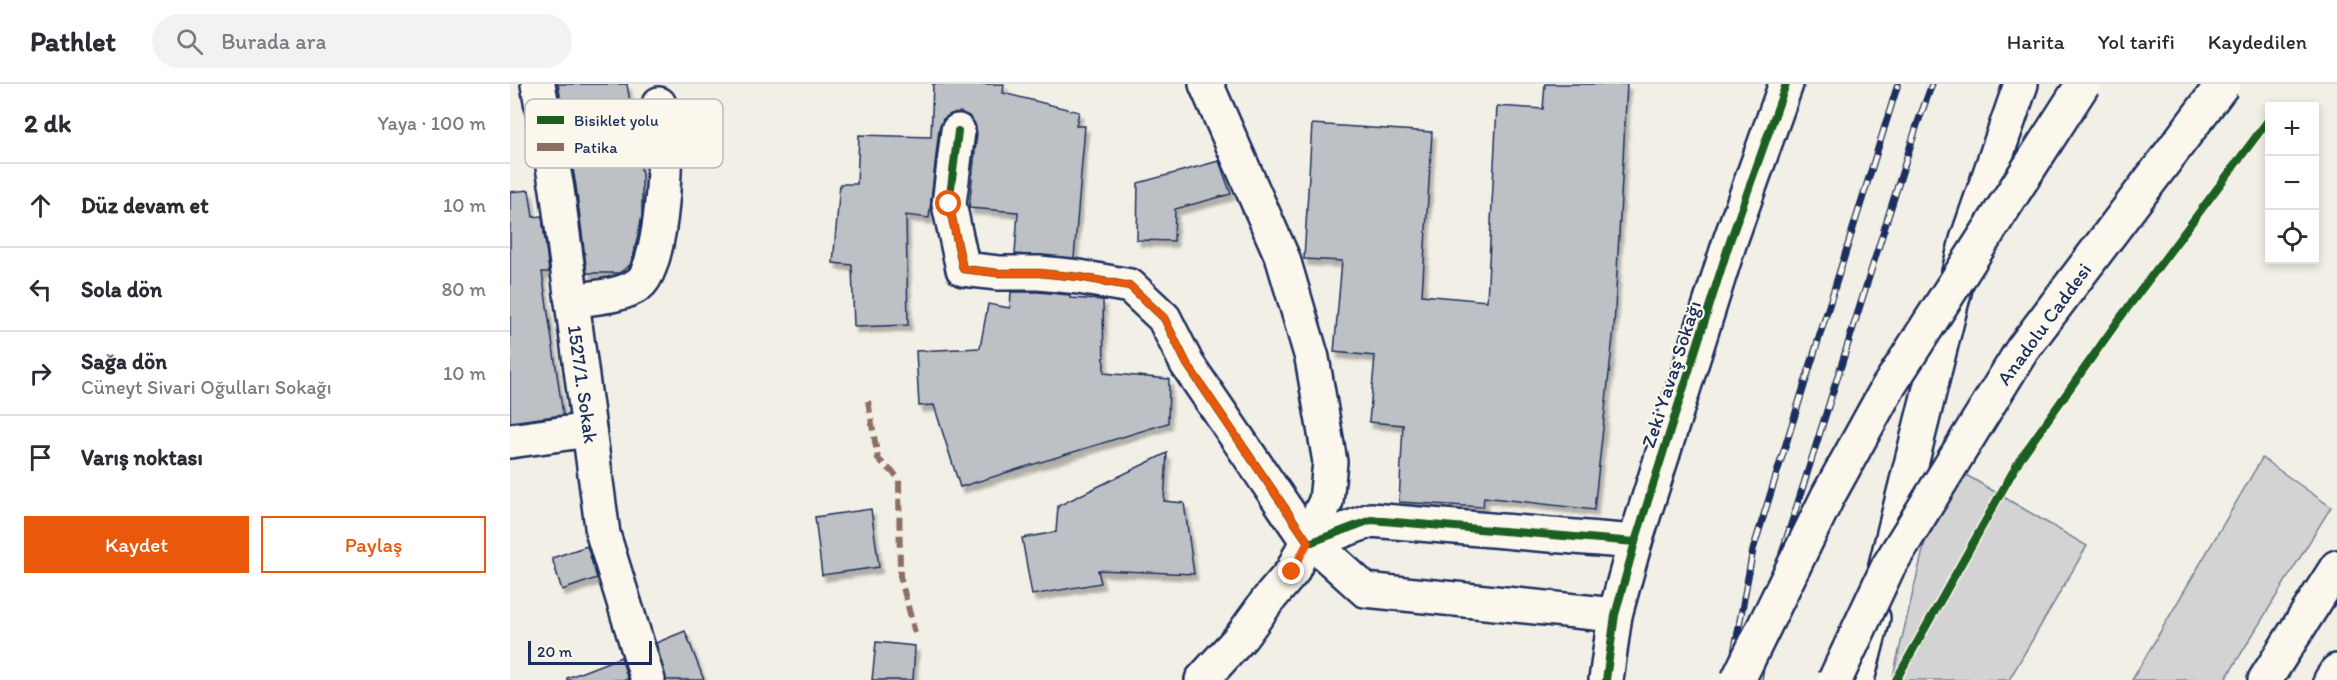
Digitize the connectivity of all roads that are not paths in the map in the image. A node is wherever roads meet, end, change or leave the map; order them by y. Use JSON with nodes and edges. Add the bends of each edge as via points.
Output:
{"nodes":[{"id":1,"x":538,"y":84,"type":"edge"},
{"id":2,"x":1206,"y":84,"type":"edge"},
{"id":3,"x":1786,"y":84,"type":"edge"},
{"id":4,"x":2021,"y":84,"type":"edge"},
{"id":5,"x":2083,"y":84,"type":"edge"},
{"id":6,"x":2223,"y":84,"type":"edge"},
{"id":7,"x":541,"y":99,"type":"edge"},
{"id":8,"x":958,"y":131,"type":"dead end"},
{"id":9,"x":553,"y":168,"type":"edge"},
{"id":10,"x":663,"y":168,"type":"edge"},
{"id":11,"x":572,"y":301,"type":"junction"},
{"id":12,"x":589,"y":430,"type":"junction"},
{"id":13,"x":510,"y":441,"type":"edge"},
{"id":14,"x":1310,"y":542,"type":"junction"},
{"id":15,"x":1635,"y":542,"type":"junction"},
{"id":16,"x":2337,"y":567,"type":"edge"},
{"id":17,"x":1615,"y":615,"type":"junction"},
{"id":18,"x":2337,"y":671,"type":"edge"},
{"id":19,"x":648,"y":680,"type":"edge"},
{"id":20,"x":1202,"y":680,"type":"edge"},
{"id":21,"x":1606,"y":680,"type":"edge"},
{"id":22,"x":1738,"y":680,"type":"edge"},
{"id":23,"x":1835,"y":680,"type":"edge"},
{"id":24,"x":1857,"y":680,"type":"edge"},
{"id":25,"x":2265,"y":680,"type":"edge"},
{"id":26,"x":2331,"y":680,"type":"edge"}],
"edges":[{"from":1,"to":7,"type":"main road","name":"1527/1. Sokak"},
{"from":2,"to":14,"type":"main road","via":[[1283,259],[1312,358],[1330,462],[1326,501]]},
{"from":3,"to":15,"type":"main road","name":"Zeki Yavaş Sokağı","via":[[1730,241]]},
{"from":4,"to":24,"type":"main road","via":[[1967,240]]},
{"from":5,"to":22,"type":"main road","bridge":true,"via":[[1887,389],[1828,496]]},
{"from":6,"to":23,"type":"main road","name":"Anadolu Caddesi","bridge":true,"via":[[2022,350],[1888,567]]},
{"from":8,"to":14,"type":"main road","via":[[949,204],[963,269],[1079,277],[1130,286],[1164,318],[1187,364]]},
{"from":9,"to":11,"type":"main road","name":"1527/1. Sokak"},
{"from":10,"to":11,"type":"main road","via":[[661,222],[652,264],[640,283],[616,294]]},
{"from":11,"to":12,"type":"main road","name":"1527/1. Sokak"},
{"from":12,"to":13,"type":"main road"},
{"from":12,"to":19,"type":"main road","name":"1527/1. Sokak","via":[[603,534]]},
{"from":14,"to":15,"type":"main road","via":[[1371,519]]},
{"from":14,"to":17,"type":"main road","via":[[1365,590]]},
{"from":14,"to":20,"type":"main road","via":[[1242,636]]},
{"from":15,"to":17,"type":"main road","name":"Zeki Yavaş Sokağı"},
{"from":16,"to":25,"type":"main road"},
{"from":17,"to":21,"type":"main road","name":"Zeki Yavaş Sokağı"},
{"from":18,"to":26,"type":"main road"}]}
